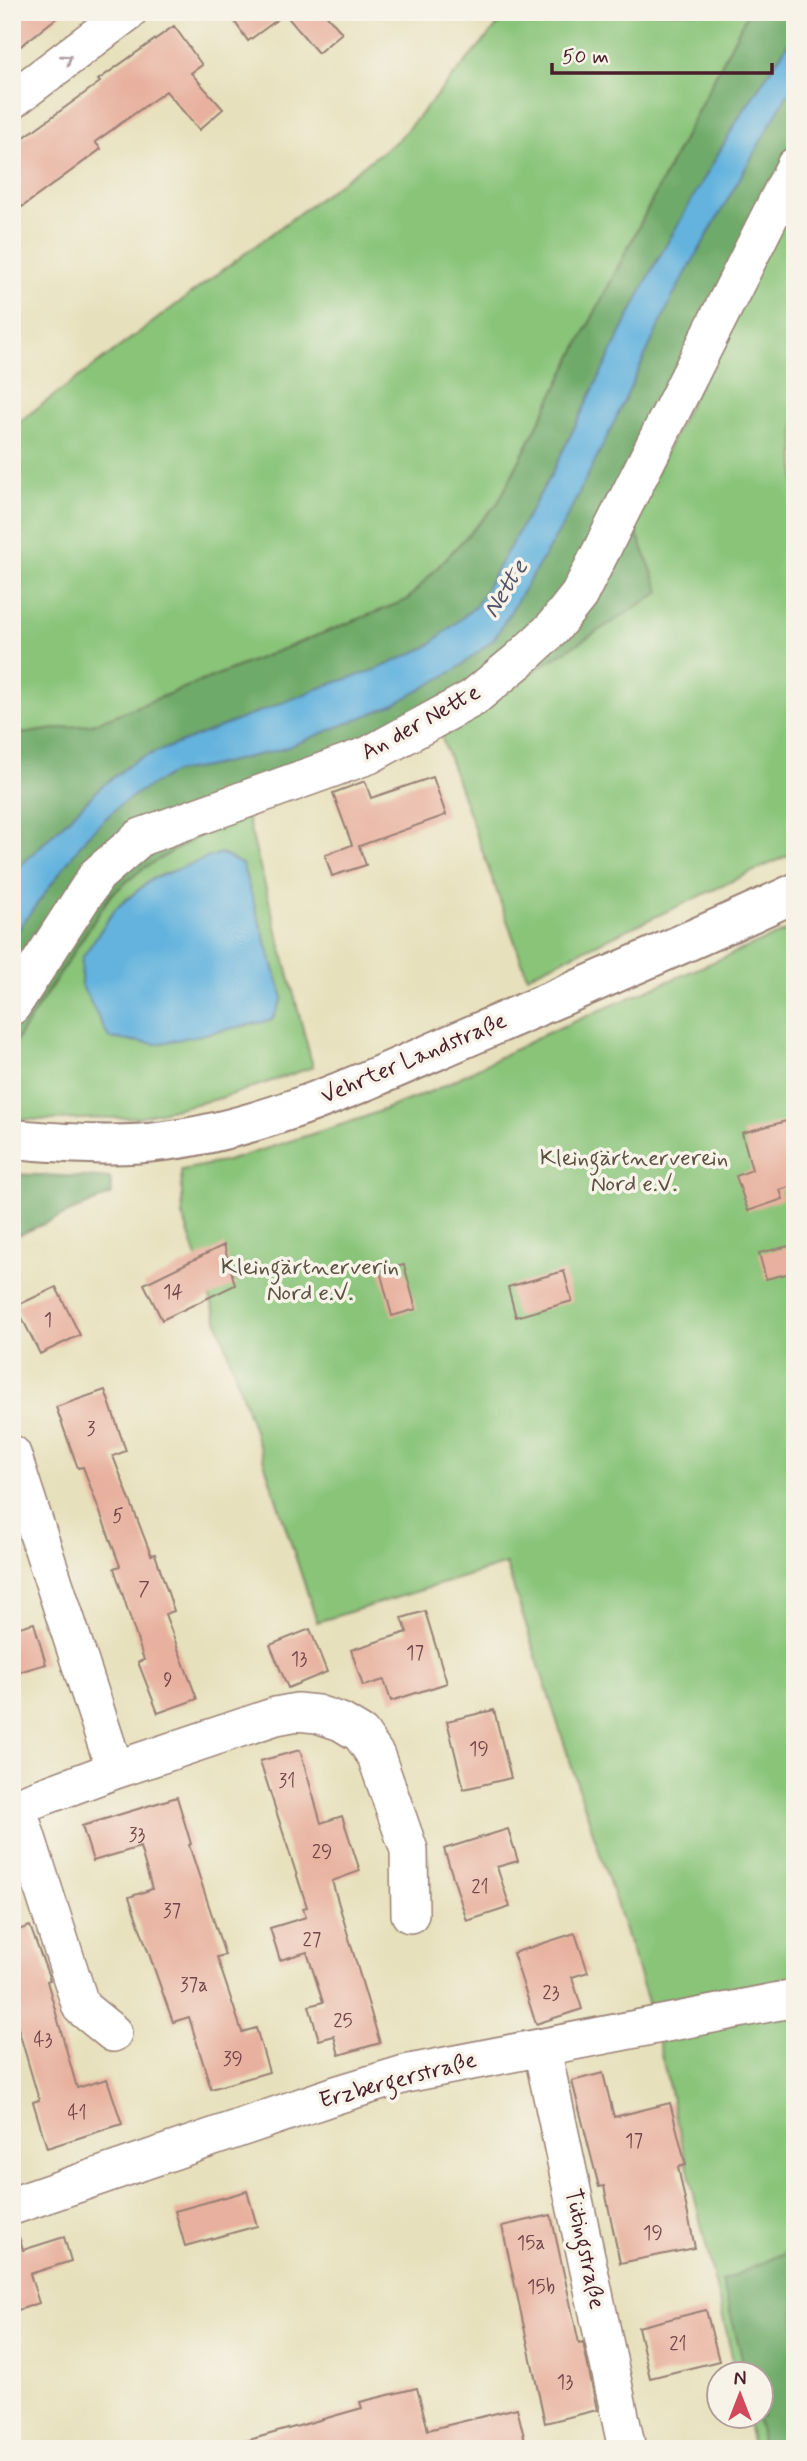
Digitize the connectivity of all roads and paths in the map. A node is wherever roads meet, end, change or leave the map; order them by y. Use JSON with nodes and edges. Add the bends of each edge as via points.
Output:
{"nodes":[{"id":1,"x":128,"y":12,"type":"edge"},
{"id":2,"x":12,"y":100,"type":"edge"},
{"id":3,"x":795,"y":166,"type":"edge"},
{"id":4,"x":795,"y":893,"type":"edge"},
{"id":5,"x":12,"y":1006,"type":"edge"},
{"id":6,"x":12,"y":1139,"type":"edge"},
{"id":7,"x":12,"y":1454,"type":"edge"},
{"id":8,"x":115,"y":1770,"type":"junction"},
{"id":9,"x":15,"y":1807,"type":"edge"},
{"id":10,"x":410,"y":1914,"type":"dead end"},
{"id":11,"x":795,"y":1998,"type":"edge"},
{"id":12,"x":113,"y":2033,"type":"dead end"},
{"id":13,"x":542,"y":2049,"type":"junction"},
{"id":14,"x":12,"y":2206,"type":"edge"},
{"id":15,"x":627,"y":2449,"type":"edge"}],
"edges":[{"from":2,"to":1,"type":"street","one_way":true},
{"from":3,"to":5,"type":"street","name":"An der Nette","via":[[579,595],[552,629],[472,698],[369,755],[141,837],[97,875]]},
{"from":4,"to":6,"type":"main road","name":"Vehrter Landstraße","via":[[379,1075],[278,1114],[208,1133],[130,1145]]},
{"from":7,"to":8,"type":"street"},
{"from":8,"to":9,"type":"street"},
{"from":8,"to":10,"type":"street","via":[[276,1716],[297,1712],[341,1722],[361,1734],[376,1756],[409,1850]]},
{"from":9,"to":12,"type":"street","via":[[81,2007]]},
{"from":11,"to":13,"type":"street","name":"Erzbergerstraße"},
{"from":13,"to":14,"type":"street","name":"Erzbergerstraße","via":[[382,2081]]},
{"from":13,"to":15,"type":"street","name":"Tütingstraße"}]}
